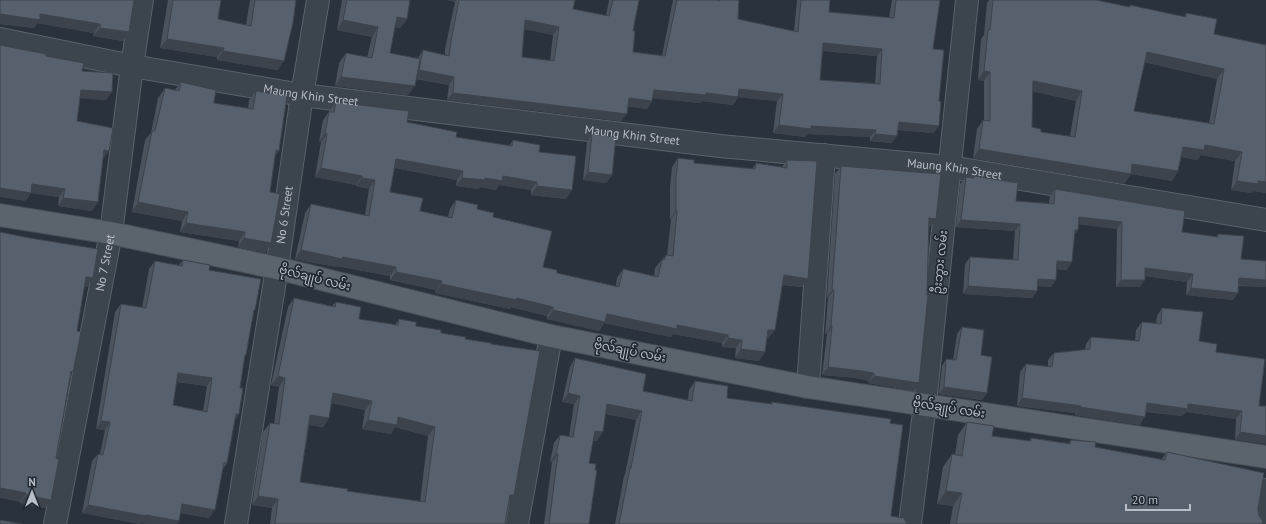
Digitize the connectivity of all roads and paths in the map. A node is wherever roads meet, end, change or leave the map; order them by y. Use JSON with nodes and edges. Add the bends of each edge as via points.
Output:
{"nodes":[{"id":1,"x":142,"y":0,"type":"edge"},
{"id":2,"x":318,"y":0,"type":"edge"},
{"id":3,"x":967,"y":0,"type":"edge"},
{"id":4,"x":0,"y":40,"type":"edge"},
{"id":5,"x":132,"y":66,"type":"junction"},
{"id":6,"x":302,"y":95,"type":"junction"},
{"id":7,"x":824,"y":156,"type":"junction"},
{"id":8,"x":950,"y":167,"type":"junction"},
{"id":9,"x":0,"y":215,"type":"edge"},
{"id":10,"x":1266,"y":220,"type":"edge"},
{"id":11,"x":111,"y":233,"type":"junction"},
{"id":12,"x":277,"y":268,"type":"junction"},
{"id":13,"x":551,"y":336,"type":"junction"},
{"id":14,"x":808,"y":387,"type":"junction"},
{"id":15,"x":925,"y":404,"type":"junction"},
{"id":16,"x":1266,"y":457,"type":"edge"},
{"id":17,"x":1266,"y":490,"type":"edge"},
{"id":18,"x":55,"y":524,"type":"edge"},
{"id":19,"x":236,"y":524,"type":"edge"},
{"id":20,"x":517,"y":524,"type":"edge"},
{"id":21,"x":910,"y":524,"type":"edge"},
{"id":22,"x":1261,"y":524,"type":"edge"}],
"edges":[{"from":1,"to":5,"type":"street","name":"No 7 Street"},
{"from":2,"to":6,"type":"street","name":"No 6 Street"},
{"from":3,"to":8,"type":"street","name":"ဦးဘွား လမ်း"},
{"from":4,"to":5,"type":"street","name":"Maung Khin Street"},
{"from":5,"to":6,"type":"street","name":"Maung Khin Street"},
{"from":5,"to":11,"type":"street","name":"No 7 Street"},
{"from":6,"to":7,"type":"street","name":"Maung Khin Street","via":[[720,146]]},
{"from":6,"to":12,"type":"street","name":"No 6 Street"},
{"from":7,"to":8,"type":"street","name":"Maung Khin Street"},
{"from":7,"to":14,"type":"street"},
{"from":8,"to":10,"type":"street","name":"Maung Khin Street"},
{"from":8,"to":15,"type":"street","name":"ဦးဘွား လမ်း"},
{"from":9,"to":11,"type":"main road","name":"ဗိုလ်ချုပ် လမ်း"},
{"from":11,"to":12,"type":"main road","name":"ဗိုလ်ချုပ် လမ်း"},
{"from":11,"to":18,"type":"street","name":"No 7 Street"},
{"from":12,"to":13,"type":"main road","name":"ဗိုလ်ချုပ် လမ်း"},
{"from":12,"to":19,"type":"street","name":"No 6 Street"},
{"from":13,"to":14,"type":"main road","name":"ဗိုလ်ချုပ် လမ်း"},
{"from":13,"to":20,"type":"street"},
{"from":14,"to":15,"type":"main road","name":"ဗိုလ်ချုပ် လမ်း"},
{"from":15,"to":16,"type":"main road","name":"ဗိုလ်ချုပ် လမ်း"},
{"from":15,"to":21,"type":"street","name":"ဦးဘွား လမ်း"},
{"from":17,"to":22,"type":"street"}]}
